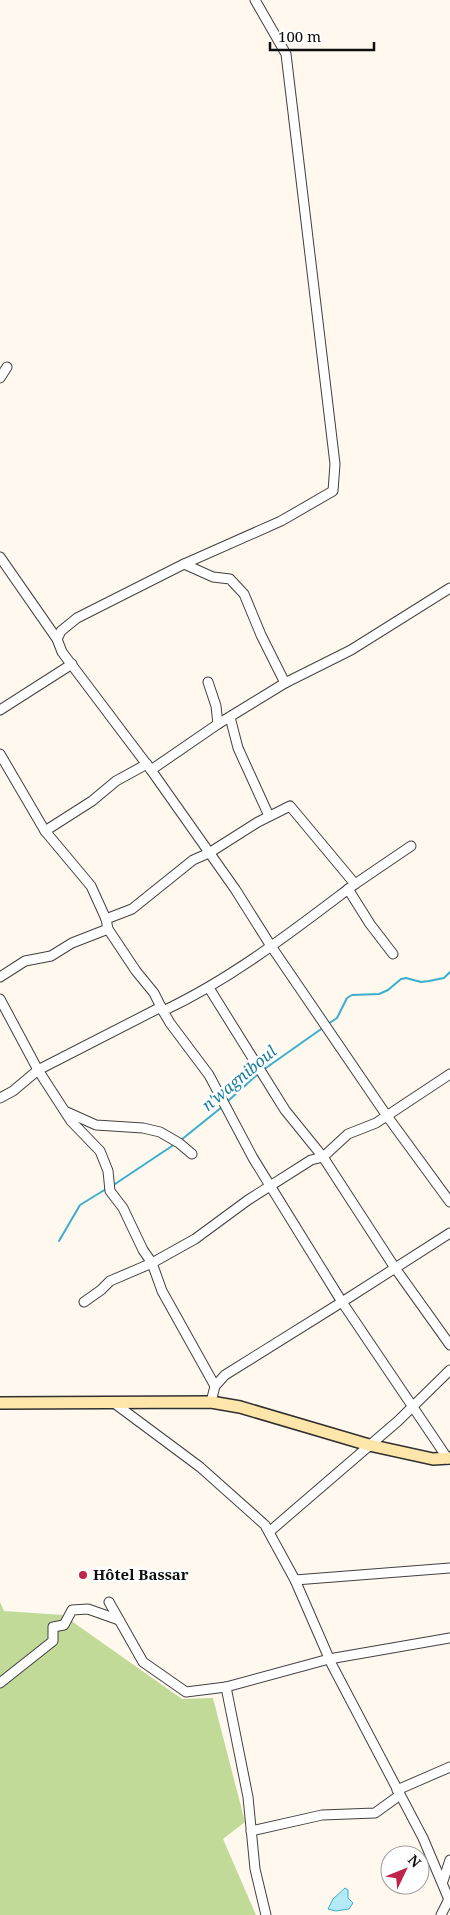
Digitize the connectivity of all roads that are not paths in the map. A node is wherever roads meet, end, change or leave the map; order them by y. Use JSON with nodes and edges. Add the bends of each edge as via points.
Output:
{"nodes":[{"id":1,"x":255,"y":0,"type":"edge"},
{"id":2,"x":7,"y":367,"type":"dead end"},
{"id":3,"x":0,"y":378,"type":"edge"},
{"id":4,"x":0,"y":557,"type":"edge"},
{"id":5,"x":184,"y":564,"type":"junction"},
{"id":6,"x":450,"y":588,"type":"edge"},
{"id":7,"x":57,"y":639,"type":"junction"},
{"id":8,"x":72,"y":664,"type":"junction"},
{"id":9,"x":208,"y":682,"type":"dead end"},
{"id":10,"x":285,"y":683,"type":"junction"},
{"id":11,"x":0,"y":710,"type":"edge"},
{"id":12,"x":230,"y":717,"type":"junction"},
{"id":13,"x":218,"y":724,"type":"junction"},
{"id":14,"x":0,"y":754,"type":"edge"},
{"id":15,"x":149,"y":767,"type":"junction"},
{"id":16,"x":269,"y":816,"type":"junction"},
{"id":17,"x":45,"y":830,"type":"junction"},
{"id":18,"x":411,"y":846,"type":"dead end"},
{"id":19,"x":209,"y":853,"type":"junction"},
{"id":20,"x":351,"y":887,"type":"junction"},
{"id":21,"x":106,"y":919,"type":"junction"},
{"id":22,"x":108,"y":929,"type":"junction"},
{"id":23,"x":271,"y":946,"type":"junction"},
{"id":24,"x":393,"y":954,"type":"dead end"},
{"id":25,"x":0,"y":977,"type":"edge"},
{"id":26,"x":209,"y":988,"type":"junction"},
{"id":27,"x":0,"y":999,"type":"edge"},
{"id":28,"x":162,"y":1009,"type":"junction"},
{"id":29,"x":38,"y":1070,"type":"junction"},
{"id":30,"x":450,"y":1074,"type":"edge"},
{"id":31,"x":0,"y":1098,"type":"edge"},
{"id":32,"x":64,"y":1111,"type":"junction"},
{"id":33,"x":387,"y":1116,"type":"junction"},
{"id":34,"x":192,"y":1154,"type":"dead end"},
{"id":35,"x":323,"y":1157,"type":"junction"},
{"id":36,"x":270,"y":1186,"type":"junction"},
{"id":37,"x":450,"y":1202,"type":"edge"},
{"id":38,"x":450,"y":1232,"type":"edge"},
{"id":39,"x":152,"y":1263,"type":"junction"},
{"id":40,"x":395,"y":1268,"type":"junction"},
{"id":41,"x":84,"y":1302,"type":"dead end"},
{"id":42,"x":342,"y":1302,"type":"junction"},
{"id":43,"x":450,"y":1345,"type":"edge"},
{"id":44,"x":450,"y":1370,"type":"edge"},
{"id":45,"x":215,"y":1386,"type":"junction"},
{"id":46,"x":211,"y":1402,"type":"junction"},
{"id":47,"x":0,"y":1403,"type":"edge"},
{"id":48,"x":114,"y":1404,"type":"junction"},
{"id":49,"x":412,"y":1407,"type":"junction"},
{"id":50,"x":370,"y":1445,"type":"junction"},
{"id":51,"x":449,"y":1459,"type":"edge"},
{"id":52,"x":269,"y":1532,"type":"junction"},
{"id":53,"x":450,"y":1568,"type":"edge"},
{"id":54,"x":295,"y":1580,"type":"junction"},
{"id":55,"x":109,"y":1602,"type":"dead end"},
{"id":56,"x":119,"y":1620,"type":"junction"},
{"id":57,"x":450,"y":1638,"type":"edge"},
{"id":58,"x":329,"y":1659,"type":"junction"},
{"id":59,"x":0,"y":1682,"type":"edge"},
{"id":60,"x":226,"y":1687,"type":"junction"},
{"id":61,"x":450,"y":1767,"type":"edge"},
{"id":62,"x":399,"y":1792,"type":"junction"},
{"id":63,"x":251,"y":1830,"type":"junction"},
{"id":64,"x":450,"y":1860,"type":"edge"},
{"id":65,"x":443,"y":1882,"type":"junction"},
{"id":66,"x":450,"y":1900,"type":"edge"},
{"id":67,"x":266,"y":1915,"type":"edge"},
{"id":68,"x":442,"y":1915,"type":"edge"}],
"edges":[{"from":1,"to":5,"type":"street","via":[[286,54],[335,464],[333,491],[281,521]]},
{"from":2,"to":3,"type":"street"},
{"from":4,"to":7,"type":"street"},
{"from":5,"to":7,"type":"street","via":[[77,618],[61,631]]},
{"from":5,"to":10,"type":"street","via":[[213,577],[230,579],[244,594]]},
{"from":6,"to":10,"type":"street","via":[[351,650]]},
{"from":7,"to":8,"type":"street"},
{"from":8,"to":11,"type":"street"},
{"from":8,"to":15,"type":"street"},
{"from":9,"to":13,"type":"street"},
{"from":10,"to":12,"type":"street"},
{"from":12,"to":13,"type":"street"},
{"from":12,"to":16,"type":"street","via":[[238,748]]},
{"from":13,"to":15,"type":"street"},
{"from":14,"to":17,"type":"street"},
{"from":15,"to":17,"type":"street","via":[[116,781],[92,801]]},
{"from":15,"to":19,"type":"street"},
{"from":16,"to":19,"type":"street"},
{"from":16,"to":20,"type":"street","via":[[290,806]]},
{"from":17,"to":21,"type":"street","via":[[91,886]]},
{"from":18,"to":20,"type":"street"},
{"from":19,"to":21,"type":"street","via":[[193,860],[132,910]]},
{"from":19,"to":23,"type":"street"},
{"from":20,"to":23,"type":"street"},
{"from":20,"to":24,"type":"street","via":[[370,924]]},
{"from":21,"to":22,"type":"street"},
{"from":22,"to":25,"type":"street","via":[[72,943],[51,956],[25,961]]},
{"from":22,"to":28,"type":"street"},
{"from":23,"to":26,"type":"street"},
{"from":23,"to":33,"type":"street"},
{"from":26,"to":28,"type":"street"},
{"from":26,"to":35,"type":"street","via":[[285,1110]]},
{"from":27,"to":29,"type":"street"},
{"from":28,"to":29,"type":"street"},
{"from":28,"to":36,"type":"street","via":[[208,1075]]},
{"from":29,"to":31,"type":"street","via":[[14,1091]]},
{"from":29,"to":32,"type":"street"},
{"from":30,"to":33,"type":"street"},
{"from":32,"to":34,"type":"street","via":[[96,1125],[148,1128],[160,1132]]},
{"from":32,"to":39,"type":"street","via":[[100,1151],[108,1171],[110,1191],[123,1208]]},
{"from":33,"to":35,"type":"street","via":[[348,1134]]},
{"from":33,"to":37,"type":"street"},
{"from":35,"to":36,"type":"street","via":[[311,1160]]},
{"from":35,"to":40,"type":"street"},
{"from":36,"to":39,"type":"street","via":[[195,1239]]},
{"from":36,"to":42,"type":"street"},
{"from":38,"to":40,"type":"street"},
{"from":39,"to":41,"type":"street","via":[[110,1280]]},
{"from":39,"to":45,"type":"street","via":[[162,1292]]},
{"from":40,"to":42,"type":"street"},
{"from":40,"to":43,"type":"street"},
{"from":42,"to":45,"type":"street","via":[[225,1374]]},
{"from":42,"to":49,"type":"street"},
{"from":44,"to":49,"type":"street"},
{"from":45,"to":46,"type":"street"},
{"from":46,"to":48,"type":"street"},
{"from":46,"to":50,"type":"street","via":[[240,1407]]},
{"from":47,"to":48,"type":"street"},
{"from":48,"to":52,"type":"street","via":[[200,1467],[266,1525]]},
{"from":49,"to":50,"type":"street"},
{"from":49,"to":51,"type":"street"},
{"from":50,"to":51,"type":"street","via":[[433,1460]]},
{"from":50,"to":52,"type":"street"},
{"from":52,"to":54,"type":"street"},
{"from":53,"to":54,"type":"street"},
{"from":54,"to":58,"type":"street"},
{"from":55,"to":56,"type":"street"},
{"from":56,"to":59,"type":"street","via":[[88,1609],[72,1610],[64,1625],[52,1627],[53,1641]]},
{"from":56,"to":60,"type":"street","via":[[143,1662],[186,1692]]},
{"from":57,"to":58,"type":"street"},
{"from":58,"to":60,"type":"street"},
{"from":58,"to":62,"type":"street"},
{"from":60,"to":63,"type":"street","via":[[248,1797]]},
{"from":61,"to":62,"type":"street"},
{"from":62,"to":63,"type":"street","via":[[375,1813],[322,1815]]},
{"from":62,"to":65,"type":"street"},
{"from":63,"to":67,"type":"street","via":[[255,1868]]},
{"from":64,"to":65,"type":"street"},
{"from":65,"to":66,"type":"street"},
{"from":66,"to":68,"type":"street"}]}
